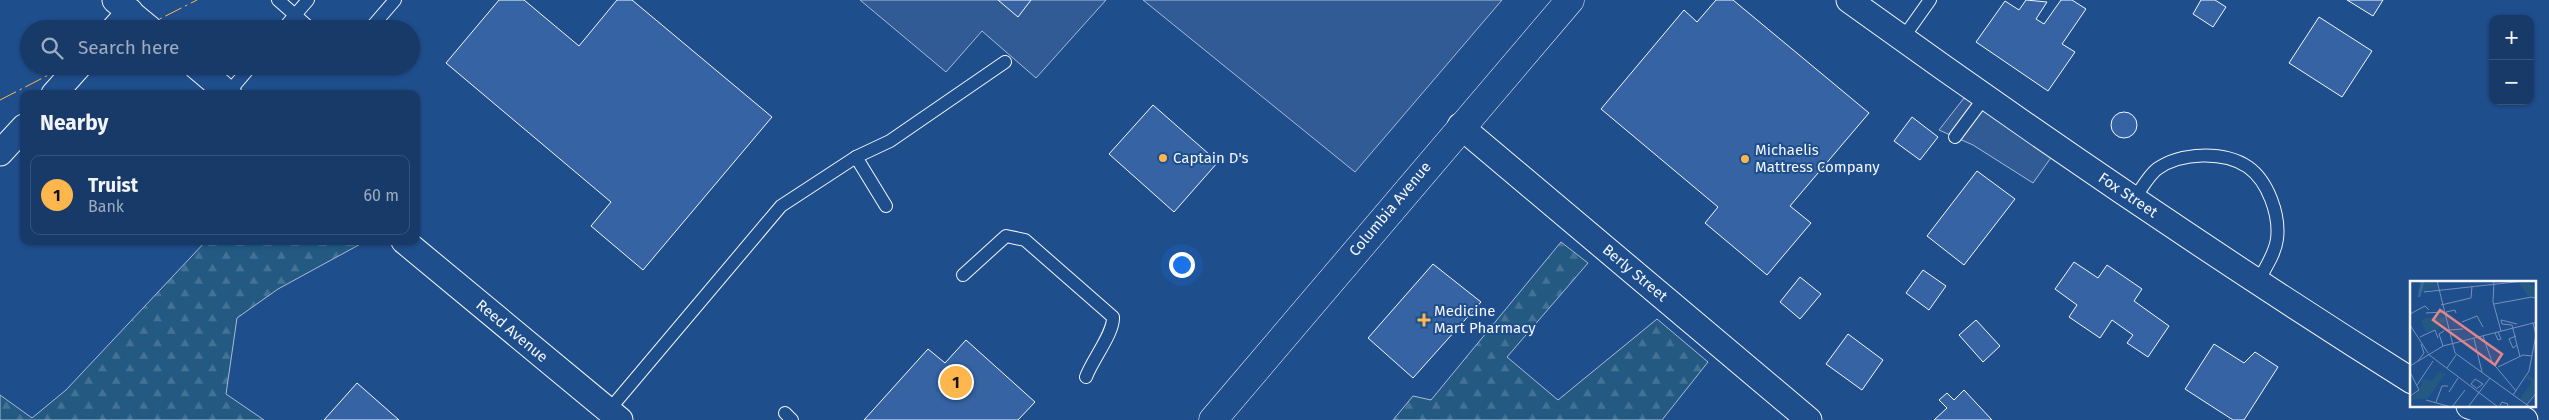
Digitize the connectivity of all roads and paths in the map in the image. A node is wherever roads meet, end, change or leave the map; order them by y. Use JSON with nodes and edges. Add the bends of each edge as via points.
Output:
{"nodes":[{"id":1,"x":278,"y":0,"type":"edge"},
{"id":2,"x":308,"y":0,"type":"edge"},
{"id":3,"x":395,"y":0,"type":"edge"},
{"id":4,"x":1570,"y":0,"type":"edge"},
{"id":5,"x":1849,"y":0,"type":"edge"},
{"id":6,"x":1930,"y":0,"type":"edge"},
{"id":7,"x":119,"y":13,"type":"edge"},
{"id":8,"x":295,"y":15,"type":"junction"},
{"id":9,"x":133,"y":20,"type":"edge"},
{"id":10,"x":291,"y":20,"type":"edge"},
{"id":11,"x":301,"y":20,"type":"edge"},
{"id":12,"x":378,"y":20,"type":"edge"},
{"id":13,"x":1903,"y":38,"type":"junction"},
{"id":14,"x":1005,"y":62,"type":"dead end"},
{"id":15,"x":71,"y":75,"type":"edge"},
{"id":16,"x":206,"y":75,"type":"edge"},
{"id":17,"x":244,"y":75,"type":"edge"},
{"id":18,"x":58,"y":90,"type":"edge"},
{"id":19,"x":223,"y":90,"type":"edge"},
{"id":20,"x":231,"y":90,"type":"edge"},
{"id":21,"x":1984,"y":98,"type":"junction"},
{"id":22,"x":1460,"y":126,"type":"junction"},
{"id":23,"x":20,"y":131,"type":"edge"},
{"id":24,"x":1955,"y":138,"type":"dead end"},
{"id":25,"x":0,"y":153,"type":"edge"},
{"id":26,"x":856,"y":157,"type":"junction"},
{"id":27,"x":2134,"y":199,"type":"junction"},
{"id":28,"x":886,"y":206,"type":"dead end"},
{"id":29,"x":409,"y":245,"type":"edge"},
{"id":30,"x":963,"y":275,"type":"dead end"},
{"id":31,"x":2257,"y":284,"type":"junction"},
{"id":32,"x":1086,"y":377,"type":"dead end"},
{"id":33,"x":2410,"y":381,"type":"edge"},
{"id":34,"x":2475,"y":408,"type":"edge"},
{"id":35,"x":614,"y":415,"type":"edge"},
{"id":36,"x":1213,"y":420,"type":"edge"},
{"id":37,"x":1808,"y":420,"type":"edge"},
{"id":38,"x":2526,"y":420,"type":"edge"}],
"edges":[{"from":1,"to":8,"type":"lane"},
{"from":2,"to":8,"type":"lane"},
{"from":3,"to":12,"type":"lane"},
{"from":4,"to":22,"type":"main road","name":"Columbia Avenue"},
{"from":5,"to":13,"type":"street","name":"Fox Street"},
{"from":6,"to":13,"type":"lane"},
{"from":7,"to":9,"type":"street"},
{"from":8,"to":10,"type":"lane"},
{"from":8,"to":11,"type":"lane"},
{"from":13,"to":21,"type":"street","name":"Fox Street"},
{"from":14,"to":26,"type":"lane","via":[[890,141]]},
{"from":15,"to":18,"type":"street"},
{"from":16,"to":19,"type":"street"},
{"from":17,"to":20,"type":"lane"},
{"from":21,"to":24,"type":"lane"},
{"from":21,"to":27,"type":"street","name":"Fox Street"},
{"from":22,"to":36,"type":"main road","name":"Columbia Avenue"},
{"from":22,"to":37,"type":"street","name":"Berly Street"},
{"from":23,"to":25,"type":"street"},
{"from":26,"to":28,"type":"lane"},
{"from":26,"to":35,"type":"lane","via":[[781,206]]},
{"from":27,"to":31,"type":"street","name":"Fox Street"},
{"from":27,"to":31,"type":"lane","via":[[2156,170],[2172,161],[2191,156],[2221,158],[2248,167],[2264,185],[2276,218],[2277,238],[2272,256]]},
{"from":29,"to":35,"type":"street","name":"Reed Avenue"},
{"from":30,"to":32,"type":"lane","via":[[1006,236],[1025,240],[1112,318],[1109,333]]},
{"from":31,"to":33,"type":"street","name":"Fox Street"},
{"from":34,"to":38,"type":"street"}]}
